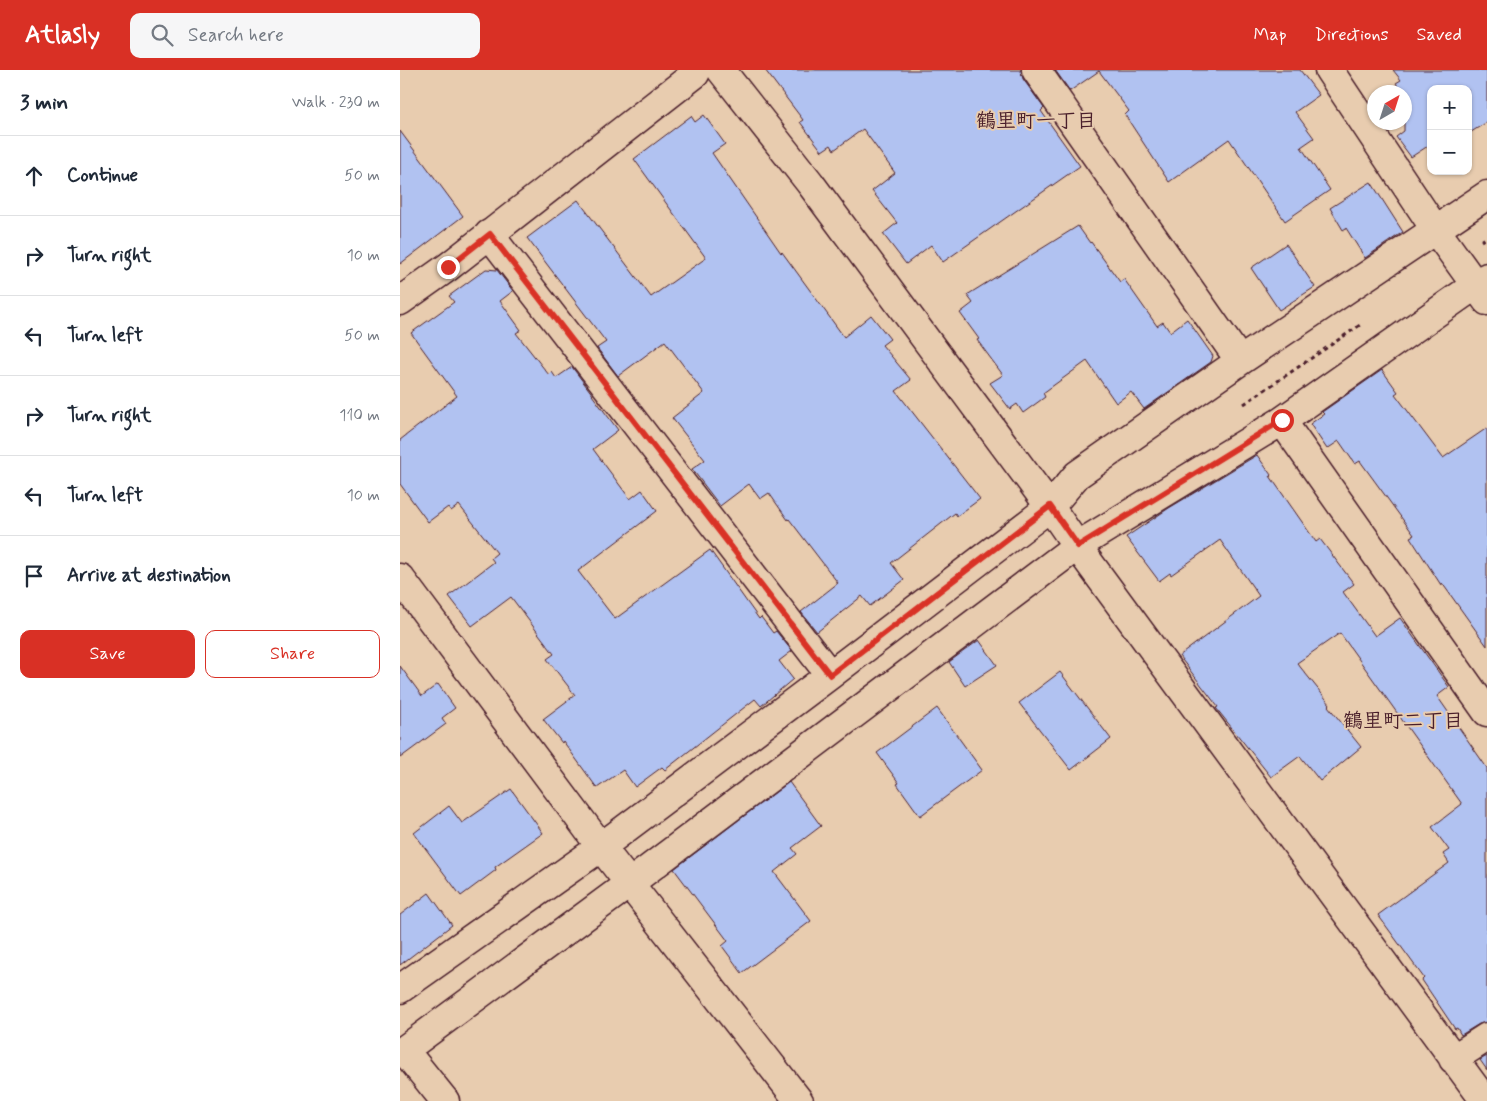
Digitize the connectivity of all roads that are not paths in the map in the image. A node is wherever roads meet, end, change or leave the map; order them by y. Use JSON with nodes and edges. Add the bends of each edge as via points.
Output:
{"nodes":[{"id":1,"x":697,"y":70,"type":"edge"},
{"id":2,"x":721,"y":70,"type":"edge"},
{"id":3,"x":1036,"y":70,"type":"edge"},
{"id":4,"x":1329,"y":70,"type":"edge"},
{"id":5,"x":1487,"y":195,"type":"edge"},
{"id":6,"x":1435,"y":229,"type":"junction"},
{"id":7,"x":490,"y":234,"type":"junction"},
{"id":8,"x":1483,"y":287,"type":"edge"},
{"id":9,"x":400,"y":301,"type":"edge"},
{"id":10,"x":1240,"y":361,"type":"junction"},
{"id":11,"x":1282,"y":420,"type":"junction"},
{"id":12,"x":1050,"y":506,"type":"junction"},
{"id":13,"x":1078,"y":546,"type":"junction"},
{"id":14,"x":400,"y":578,"type":"edge"},
{"id":15,"x":830,"y":675,"type":"junction"},
{"id":16,"x":1487,"y":712,"type":"edge"},
{"id":17,"x":601,"y":847,"type":"junction"},
{"id":18,"x":630,"y":883,"type":"junction"},
{"id":19,"x":400,"y":989,"type":"edge"},
{"id":20,"x":1487,"y":1037,"type":"edge"},
{"id":21,"x":402,"y":1051,"type":"edge"},
{"id":22,"x":1453,"y":1059,"type":"junction"},
{"id":23,"x":444,"y":1101,"type":"edge"},
{"id":24,"x":799,"y":1101,"type":"edge"},
{"id":25,"x":1485,"y":1101,"type":"edge"}],
"edges":[{"from":1,"to":7,"type":"street"},
{"from":2,"to":12,"type":"street","via":[[810,183]]},
{"from":3,"to":10,"type":"street"},
{"from":4,"to":6,"type":"street"},
{"from":5,"to":6,"type":"street"},
{"from":6,"to":8,"type":"street"},
{"from":6,"to":10,"type":"street"},
{"from":7,"to":9,"type":"street"},
{"from":7,"to":15,"type":"street"},
{"from":8,"to":11,"type":"street"},
{"from":10,"to":12,"type":"street","via":[[1077,475]]},
{"from":11,"to":13,"type":"street"},
{"from":11,"to":16,"type":"street"},
{"from":12,"to":13,"type":"street"},
{"from":12,"to":15,"type":"street"},
{"from":13,"to":18,"type":"street"},
{"from":13,"to":22,"type":"street"},
{"from":14,"to":17,"type":"street"},
{"from":15,"to":17,"type":"street"},
{"from":17,"to":18,"type":"street"},
{"from":17,"to":19,"type":"street"},
{"from":18,"to":21,"type":"street"},
{"from":18,"to":24,"type":"street"},
{"from":20,"to":22,"type":"street"},
{"from":21,"to":23,"type":"street"},
{"from":22,"to":25,"type":"street"}]}
